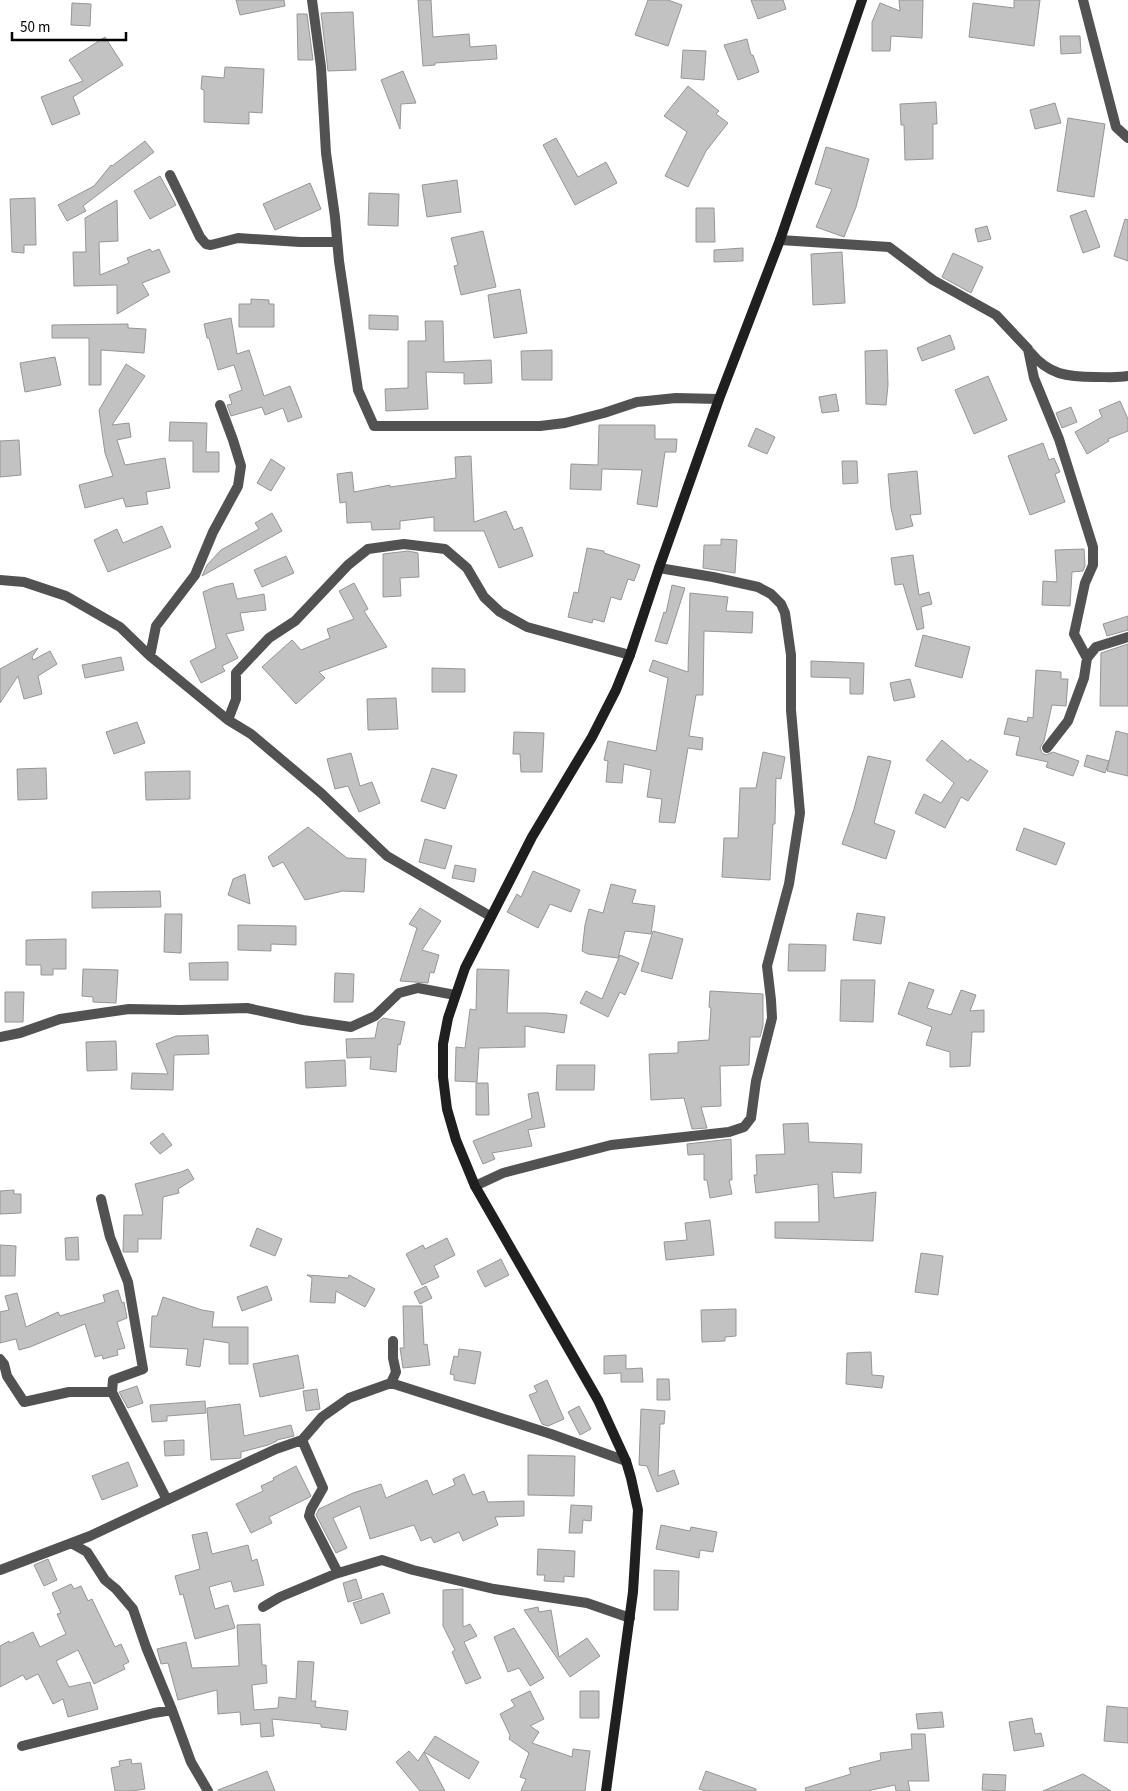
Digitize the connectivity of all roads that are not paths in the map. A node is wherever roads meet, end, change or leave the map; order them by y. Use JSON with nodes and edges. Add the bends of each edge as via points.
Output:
{"nodes":[{"id":1,"x":312,"y":0,"type":"edge"},
{"id":2,"x":862,"y":0,"type":"edge"},
{"id":3,"x":1083,"y":0,"type":"edge"},
{"id":4,"x":1128,"y":138,"type":"edge"},
{"id":5,"x":170,"y":175,"type":"dead end"},
{"id":6,"x":780,"y":240,"type":"junction"},
{"id":7,"x":336,"y":242,"type":"junction"},
{"id":8,"x":1028,"y":349,"type":"junction"},
{"id":9,"x":1128,"y":376,"type":"edge"},
{"id":10,"x":719,"y":399,"type":"junction"},
{"id":11,"x":220,"y":405,"type":"dead end"},
{"id":12,"x":659,"y":568,"type":"junction"},
{"id":13,"x":0,"y":580,"type":"edge"},
{"id":14,"x":1128,"y":637,"type":"edge"},
{"id":15,"x":150,"y":656,"type":"junction"},
{"id":16,"x":630,"y":656,"type":"junction"},
{"id":17,"x":1087,"y":658,"type":"junction"},
{"id":18,"x":228,"y":720,"type":"junction"},
{"id":19,"x":1047,"y":748,"type":"dead end"},
{"id":20,"x":490,"y":916,"type":"junction"},
{"id":21,"x":455,"y":995,"type":"junction"},
{"id":22,"x":0,"y":1037,"type":"edge"},
{"id":23,"x":474,"y":1186,"type":"junction"},
{"id":24,"x":101,"y":1199,"type":"dead end"},
{"id":25,"x":393,"y":1341,"type":"dead end"},
{"id":26,"x":0,"y":1359,"type":"edge"},
{"id":27,"x":391,"y":1383,"type":"junction"},
{"id":28,"x":112,"y":1392,"type":"junction"},
{"id":29,"x":302,"y":1440,"type":"junction"},
{"id":30,"x":626,"y":1461,"type":"junction"},
{"id":31,"x":167,"y":1500,"type":"junction"},
{"id":32,"x":71,"y":1543,"type":"junction"},
{"id":33,"x":0,"y":1570,"type":"edge"},
{"id":34,"x":338,"y":1573,"type":"junction"},
{"id":35,"x":262,"y":1607,"type":"dead end"},
{"id":36,"x":630,"y":1618,"type":"junction"},
{"id":37,"x":172,"y":1710,"type":"junction"},
{"id":38,"x":22,"y":1746,"type":"dead end"},
{"id":39,"x":208,"y":1791,"type":"edge"},
{"id":40,"x":606,"y":1791,"type":"edge"}],
"edges":[{"from":1,"to":7,"type":"street"},
{"from":2,"to":6,"type":"main road"},
{"from":3,"to":4,"type":"street","via":[[1116,127]]},
{"from":5,"to":7,"type":"street","via":[[206,244],[238,238]]},
{"from":6,"to":8,"type":"street","via":[[889,247],[933,280],[996,315]]},
{"from":6,"to":10,"type":"main road"},
{"from":7,"to":10,"type":"street","via":[[358,390],[374,426],[540,426],[565,423],[637,402],[676,398]]},
{"from":8,"to":9,"type":"street","via":[[1052,371],[1072,377]]},
{"from":8,"to":17,"type":"street","via":[[1034,378],[1059,439],[1093,546],[1093,565],[1085,583],[1074,634]]},
{"from":10,"to":12,"type":"main road"},
{"from":11,"to":15,"type":"street","via":[[241,466],[238,486],[195,575],[156,626]]},
{"from":12,"to":16,"type":"main road"},
{"from":12,"to":23,"type":"street","via":[[758,587],[771,594],[785,613],[791,655],[791,710],[800,813],[789,884],[767,966],[772,1018],[756,1081],[751,1118],[744,1127],[729,1132],[611,1145],[503,1173]]},
{"from":13,"to":15,"type":"street","via":[[24,582],[66,596],[120,627]]},
{"from":14,"to":17,"type":"street","via":[[1096,647]]},
{"from":15,"to":18,"type":"street"},
{"from":16,"to":18,"type":"street","via":[[527,627],[500,612],[484,597],[468,568],[445,549],[404,544],[368,549],[348,565],[295,621],[269,638],[236,673],[236,699]]},
{"from":16,"to":20,"type":"main road","via":[[592,737],[532,837]]},
{"from":17,"to":19,"type":"street","via":[[1084,678],[1068,721]]},
{"from":18,"to":20,"type":"street","via":[[251,734],[321,793],[387,856]]},
{"from":20,"to":21,"type":"main road"},
{"from":21,"to":22,"type":"street","via":[[418,988],[399,993],[375,1016],[351,1027],[247,1008],[129,1009],[60,1019]]},
{"from":21,"to":23,"type":"main road","via":[[443,1044],[443,1078],[447,1109]]},
{"from":23,"to":30,"type":"main road","via":[[598,1400]]},
{"from":24,"to":28,"type":"street","via":[[110,1236],[128,1282],[143,1369],[113,1380]]},
{"from":25,"to":27,"type":"street","via":[[396,1372]]},
{"from":26,"to":28,"type":"street","via":[[24,1402],[69,1392]]},
{"from":27,"to":29,"type":"street","via":[[349,1398],[322,1417]]},
{"from":27,"to":30,"type":"street"},
{"from":28,"to":31,"type":"street"},
{"from":29,"to":31,"type":"street"},
{"from":29,"to":34,"type":"street","via":[[323,1488],[309,1516]]},
{"from":30,"to":36,"type":"main road","via":[[638,1510]]},
{"from":31,"to":32,"type":"street"},
{"from":32,"to":33,"type":"street"},
{"from":32,"to":37,"type":"street","via":[[87,1552],[104,1580],[133,1609]]},
{"from":34,"to":35,"type":"street"},
{"from":34,"to":36,"type":"street","via":[[382,1560],[494,1589],[586,1603]]},
{"from":36,"to":40,"type":"main road"},
{"from":37,"to":38,"type":"street"},
{"from":37,"to":39,"type":"street","via":[[192,1762]]}]}
